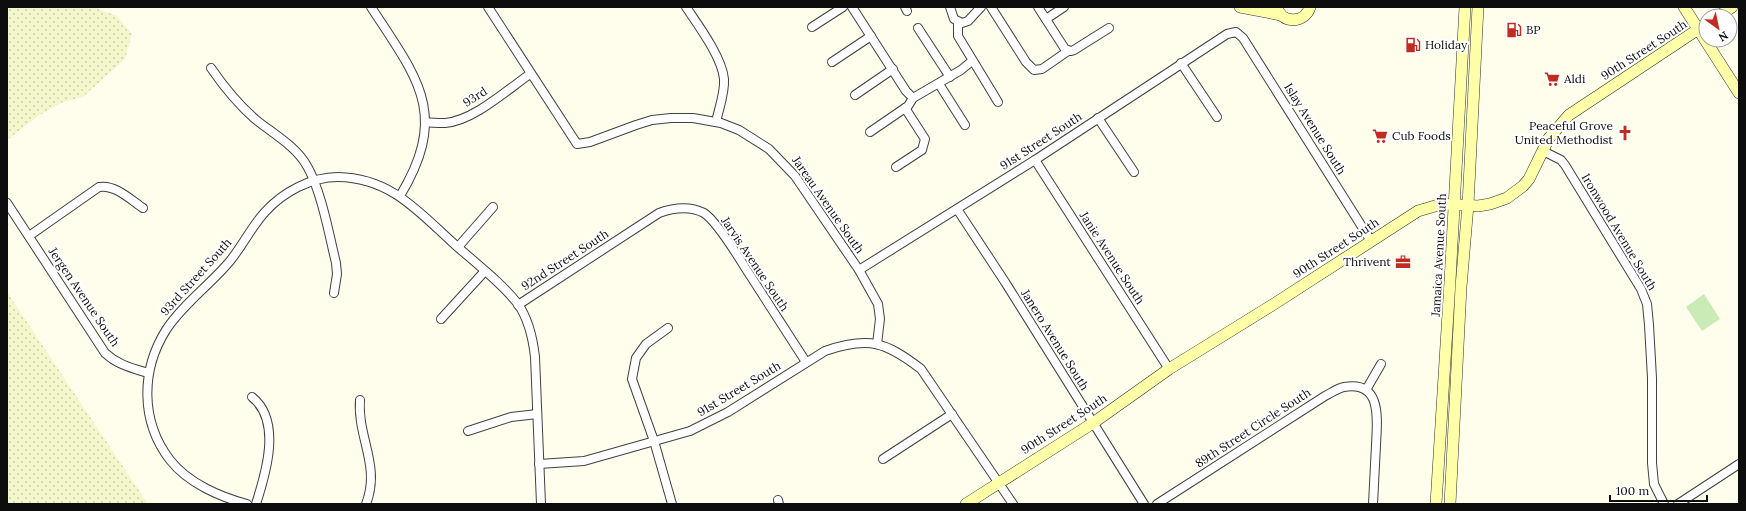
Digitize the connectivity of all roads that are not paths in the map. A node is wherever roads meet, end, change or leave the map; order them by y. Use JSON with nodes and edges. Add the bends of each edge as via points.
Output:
{"nodes":[{"id":1,"x":371,"y":7,"type":"edge"},
{"id":2,"x":488,"y":7,"type":"edge"},
{"id":3,"x":686,"y":7,"type":"edge"},
{"id":4,"x":843,"y":7,"type":"edge"},
{"id":5,"x":852,"y":7,"type":"edge"},
{"id":6,"x":950,"y":7,"type":"edge"},
{"id":7,"x":981,"y":7,"type":"edge"},
{"id":8,"x":991,"y":7,"type":"edge"},
{"id":9,"x":1038,"y":7,"type":"edge"},
{"id":10,"x":1064,"y":7,"type":"edge"},
{"id":11,"x":1240,"y":7,"type":"edge"},
{"id":12,"x":1465,"y":7,"type":"edge"},
{"id":13,"x":1478,"y":7,"type":"edge"},
{"id":14,"x":1684,"y":7,"type":"edge"},
{"id":15,"x":1311,"y":8,"type":"edge"},
{"id":16,"x":1279,"y":11,"type":"edge"},
{"id":17,"x":1046,"y":19,"type":"junction"},
{"id":18,"x":958,"y":23,"type":"junction"},
{"id":19,"x":1698,"y":23,"type":"edge"},
{"id":20,"x":812,"y":27,"type":"dead end"},
{"id":21,"x":918,"y":28,"type":"dead end"},
{"id":22,"x":1109,"y":28,"type":"dead end"},
{"id":23,"x":1698,"y":30,"type":"edge"},
{"id":24,"x":1236,"y":32,"type":"joint"},
{"id":25,"x":871,"y":36,"type":"junction"},
{"id":26,"x":1714,"y":48,"type":"edge"},
{"id":27,"x":1068,"y":51,"type":"junction"},
{"id":28,"x":972,"y":61,"type":"junction"},
{"id":29,"x":832,"y":62,"type":"dead end"},
{"id":30,"x":1181,"y":63,"type":"junction"},
{"id":31,"x":211,"y":68,"type":"dead end"},
{"id":32,"x":893,"y":70,"type":"junction"},
{"id":33,"x":530,"y":74,"type":"junction"},
{"id":34,"x":950,"y":77,"type":"junction"},
{"id":35,"x":939,"y":84,"type":"junction"},
{"id":36,"x":1739,"y":93,"type":"edge"},
{"id":37,"x":855,"y":95,"type":"dead end"},
{"id":38,"x":913,"y":98,"type":"junction"},
{"id":39,"x":998,"y":102,"type":"dead end"},
{"id":40,"x":905,"y":108,"type":"junction"},
{"id":41,"x":1217,"y":117,"type":"dead end"},
{"id":42,"x":1098,"y":118,"type":"junction"},
{"id":43,"x":426,"y":122,"type":"junction"},
{"id":44,"x":716,"y":122,"type":"junction"},
{"id":45,"x":965,"y":126,"type":"dead end"},
{"id":46,"x":870,"y":132,"type":"dead end"},
{"id":47,"x":1543,"y":151,"type":"junction"},
{"id":48,"x":1035,"y":160,"type":"junction"},
{"id":49,"x":896,"y":167,"type":"dead end"},
{"id":50,"x":1134,"y":172,"type":"dead end"},
{"id":51,"x":314,"y":181,"type":"junction"},
{"id":52,"x":400,"y":196,"type":"junction"},
{"id":53,"x":7,"y":202,"type":"edge"},
{"id":54,"x":1455,"y":204,"type":"junction"},
{"id":55,"x":1468,"y":206,"type":"junction"},
{"id":56,"x":493,"y":207,"type":"dead end"},
{"id":57,"x":143,"y":208,"type":"dead end"},
{"id":58,"x":957,"y":209,"type":"junction"},
{"id":59,"x":625,"y":235,"type":"joint"},
{"id":60,"x":29,"y":236,"type":"junction"},
{"id":61,"x":1371,"y":240,"type":"junction"},
{"id":62,"x":458,"y":247,"type":"junction"},
{"id":63,"x":859,"y":270,"type":"junction"},
{"id":64,"x":485,"y":271,"type":"junction"},
{"id":65,"x":334,"y":293,"type":"dead end"},
{"id":66,"x":518,"y":305,"type":"junction"},
{"id":67,"x":441,"y":319,"type":"dead end"},
{"id":68,"x":668,"y":328,"type":"dead end"},
{"id":69,"x":877,"y":344,"type":"junction"},
{"id":70,"x":806,"y":362,"type":"junction"},
{"id":71,"x":1381,"y":364,"type":"dead end"},
{"id":72,"x":1169,"y":369,"type":"junction"},
{"id":73,"x":148,"y":373,"type":"junction"},
{"id":74,"x":1366,"y":390,"type":"junction"},
{"id":75,"x":252,"y":397,"type":"dead end"},
{"id":76,"x":360,"y":400,"type":"dead end"},
{"id":77,"x":537,"y":414,"type":"junction"},
{"id":78,"x":952,"y":414,"type":"junction"},
{"id":79,"x":1093,"y":422,"type":"junction"},
{"id":80,"x":468,"y":431,"type":"dead end"},
{"id":81,"x":654,"y":441,"type":"junction"},
{"id":82,"x":883,"y":459,"type":"dead end"},
{"id":83,"x":539,"y":464,"type":"junction"},
{"id":84,"x":1739,"y":464,"type":"edge"},
{"id":85,"x":999,"y":482,"type":"junction"},
{"id":86,"x":247,"y":504,"type":"edge"},
{"id":87,"x":256,"y":504,"type":"edge"},
{"id":88,"x":366,"y":504,"type":"edge"},
{"id":89,"x":541,"y":504,"type":"edge"},
{"id":90,"x":672,"y":504,"type":"edge"},
{"id":91,"x":966,"y":504,"type":"edge"},
{"id":92,"x":1013,"y":504,"type":"edge"},
{"id":93,"x":1144,"y":504,"type":"edge"},
{"id":94,"x":1156,"y":504,"type":"edge"},
{"id":95,"x":1373,"y":504,"type":"edge"},
{"id":96,"x":1436,"y":504,"type":"edge"},
{"id":97,"x":1450,"y":504,"type":"edge"},
{"id":98,"x":1664,"y":504,"type":"edge"},
{"id":99,"x":1678,"y":504,"type":"edge"}],
"edges":[{"from":1,"to":43,"type":"street","via":[[418,85]]},
{"from":2,"to":33,"type":"street","name":"Jareau Avenue South"},
{"from":3,"to":44,"type":"street","via":[[713,49],[723,74]]},
{"from":4,"to":20,"type":"street"},
{"from":5,"to":25,"type":"street"},
{"from":6,"to":18,"type":"street"},
{"from":7,"to":18,"type":"street","via":[[968,21]]},
{"from":8,"to":27,"type":"street","via":[[1026,62],[1034,70],[1042,69]]},
{"from":9,"to":17,"type":"street"},
{"from":10,"to":17,"type":"street"},
{"from":11,"to":16,"type":"street"},
{"from":12,"to":54,"type":"street","name":"Jamaica Avenue South"},
{"from":13,"to":55,"type":"street","name":"Jamaica Avenue South"},
{"from":14,"to":19,"type":"street"},
{"from":15,"to":16,"type":"street","via":[[1296,20],[1285,18]]},
{"from":17,"to":27,"type":"street"},
{"from":18,"to":28,"type":"street","via":[[958,36]]},
{"from":21,"to":34,"type":"street"},
{"from":22,"to":27,"type":"street","via":[[1074,50]]},
{"from":23,"to":47,"type":"street","name":"90th Street South","via":[[1569,115],[1555,130]]},
{"from":24,"to":30,"type":"street","name":"91st Street South","via":[[1227,34]]},
{"from":24,"to":61,"type":"street","name":"Islay Avenue South"},
{"from":25,"to":29,"type":"street"},
{"from":25,"to":32,"type":"street"},
{"from":26,"to":36,"type":"street"},
{"from":28,"to":34,"type":"street"},
{"from":28,"to":39,"type":"street"},
{"from":30,"to":41,"type":"street"},
{"from":30,"to":42,"type":"street","name":"91st Street South"},
{"from":31,"to":51,"type":"street","via":[[239,103],[298,154],[307,165]]},
{"from":32,"to":37,"type":"street"},
{"from":32,"to":38,"type":"street"},
{"from":33,"to":43,"type":"street","name":"93rd","via":[[472,114],[446,123]]},
{"from":33,"to":44,"type":"street","name":"Jareau Avenue South","via":[[577,144],[590,142],[652,120],[693,118]]},
{"from":34,"to":35,"type":"street"},
{"from":35,"to":38,"type":"street"},
{"from":35,"to":45,"type":"street"},
{"from":38,"to":40,"type":"street"},
{"from":40,"to":46,"type":"street"},
{"from":40,"to":49,"type":"street","via":[[925,139],[922,150]]},
{"from":42,"to":48,"type":"street","name":"91st Street South"},
{"from":42,"to":50,"type":"street"},
{"from":43,"to":52,"type":"street","via":[[424,144],[418,162]]},
{"from":44,"to":63,"type":"street","name":"Jareau Avenue South","via":[[738,130],[769,149],[783,162]]},
{"from":47,"to":55,"type":"street","name":"90th Street South","via":[[1529,179],[1515,193],[1490,204]]},
{"from":47,"to":98,"type":"street","name":"Ironwood Avenue South","via":[[1561,160],[1565,165],[1641,289],[1647,304],[1652,378],[1652,463],[1654,484]]},
{"from":48,"to":58,"type":"street","name":"91st Street South"},
{"from":48,"to":72,"type":"street","name":"Janie Avenue South"},
{"from":51,"to":52,"type":"street","name":"93rd Street South","via":[[336,177],[353,178],[372,183]]},
{"from":51,"to":65,"type":"street","via":[[336,263]]},
{"from":51,"to":73,"type":"street","name":"93rd Street South","via":[[303,184],[283,196],[265,212],[230,261],[167,328],[158,344]]},
{"from":52,"to":62,"type":"street","name":"93rd Street South"},
{"from":53,"to":60,"type":"street","name":"Jergen Avenue South"},
{"from":54,"to":55,"type":"street","name":"90th Street South"},
{"from":54,"to":61,"type":"street","name":"90th Street South","via":[[1418,211]]},
{"from":54,"to":96,"type":"street","name":"Jamaica Avenue South"},
{"from":55,"to":97,"type":"street","name":"Jamaica Avenue South","via":[[1461,287]]},
{"from":56,"to":62,"type":"street"},
{"from":57,"to":60,"type":"street","via":[[105,186]]},
{"from":58,"to":63,"type":"street","name":"91st Street South"},
{"from":58,"to":79,"type":"street","name":"Janero Avenue South"},
{"from":59,"to":66,"type":"street","name":"92nd Street South"},
{"from":59,"to":70,"type":"street","name":"Jarvis Avenue South","via":[[659,213],[672,209],[686,208],[708,216],[730,244]]},
{"from":60,"to":73,"type":"street","name":"Jergen Avenue South","via":[[105,353],[113,361]]},
{"from":61,"to":72,"type":"street","name":"90th Street South"},
{"from":62,"to":64,"type":"street","name":"93rd Street South"},
{"from":63,"to":69,"type":"street","name":"Jareau Avenue South","via":[[878,304],[880,319]]},
{"from":64,"to":66,"type":"street","name":"93rd Street South"},
{"from":64,"to":67,"type":"street"},
{"from":66,"to":77,"type":"street","name":"93rd Street South","via":[[532,339]]},
{"from":68,"to":81,"type":"street","via":[[646,344],[636,358],[632,373],[635,391]]},
{"from":69,"to":70,"type":"street","name":"91st Street South","via":[[859,343],[842,346],[825,351]]},
{"from":69,"to":78,"type":"street","via":[[901,353],[921,369]]},
{"from":70,"to":81,"type":"street","name":"91st Street South","via":[[711,421],[690,431]]},
{"from":71,"to":74,"type":"street"},
{"from":72,"to":79,"type":"street","name":"90th Street South"},
{"from":73,"to":86,"type":"street","via":[[147,406],[159,441],[170,460],[207,489]]},
{"from":74,"to":94,"type":"street","name":"89th Street Circle South","via":[[1344,387],[1324,396]]},
{"from":74,"to":95,"type":"street","via":[[1376,404]]},
{"from":75,"to":87,"type":"street","via":[[261,404],[265,414],[270,449],[267,470]]},
{"from":76,"to":88,"type":"street","via":[[359,412],[372,473],[371,492]]},
{"from":77,"to":80,"type":"street","via":[[511,417]]},
{"from":77,"to":83,"type":"street","name":"93rd Street South"},
{"from":78,"to":82,"type":"street"},
{"from":78,"to":85,"type":"street"},
{"from":79,"to":85,"type":"street","name":"90th Street South"},
{"from":79,"to":93,"type":"street","name":"Janero Avenue South"},
{"from":81,"to":83,"type":"street","name":"91st Street South","via":[[584,461]]},
{"from":81,"to":90,"type":"street"},
{"from":83,"to":89,"type":"street","name":"93rd Street South"},
{"from":84,"to":99,"type":"street"},
{"from":85,"to":91,"type":"street","name":"90th Street South"},
{"from":85,"to":92,"type":"street"}]}
